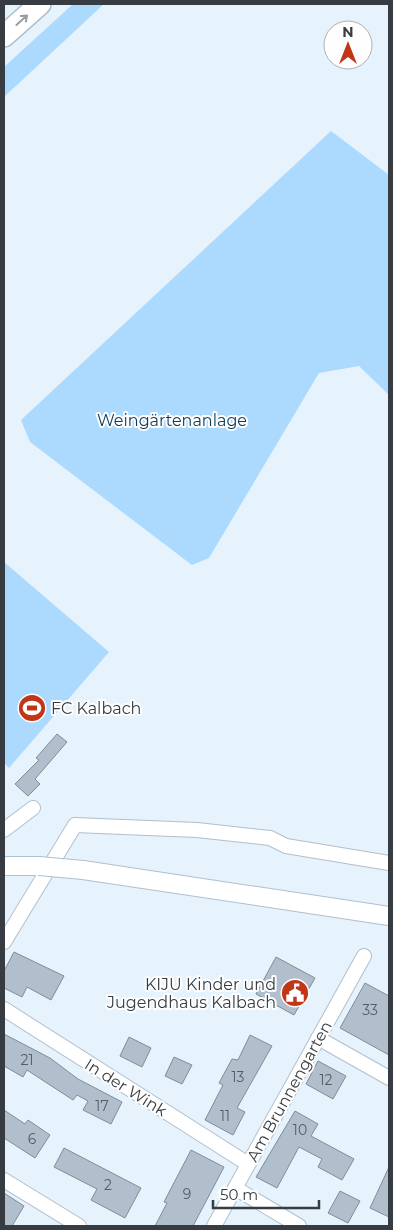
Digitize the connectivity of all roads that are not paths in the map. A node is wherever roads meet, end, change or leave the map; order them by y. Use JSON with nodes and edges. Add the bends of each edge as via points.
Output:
{"nodes":[{"id":1,"x":40,"y":4,"type":"edge"},
{"id":2,"x":4,"y":36,"type":"edge"},
{"id":3,"x":33,"y":808,"type":"dead end"},
{"id":4,"x":4,"y":830,"type":"edge"},
{"id":5,"x":389,"y":863,"type":"edge"},
{"id":6,"x":4,"y":866,"type":"edge"},
{"id":7,"x":389,"y":916,"type":"edge"},
{"id":8,"x":4,"y":942,"type":"edge"},
{"id":9,"x":364,"y":956,"type":"dead end"},
{"id":10,"x":4,"y":1009,"type":"edge"},
{"id":11,"x":318,"y":1038,"type":"junction"},
{"id":12,"x":389,"y":1078,"type":"edge"},
{"id":13,"x":248,"y":1164,"type":"junction"},
{"id":14,"x":4,"y":1180,"type":"edge"},
{"id":15,"x":235,"y":1188,"type":"junction"},
{"id":16,"x":79,"y":1226,"type":"edge"},
{"id":17,"x":214,"y":1226,"type":"edge"},
{"id":18,"x":299,"y":1226,"type":"edge"}],
"edges":[{"from":2,"to":1,"type":"highway","one_way":true},
{"from":3,"to":4,"type":"street"},
{"from":5,"to":8,"type":"street","via":[[286,846],[270,838],[197,830],[75,825]]},
{"from":6,"to":7,"type":"main road","bridge":true,"via":[[82,870]]},
{"from":9,"to":11,"type":"street","name":"Am Brunnengarten"},
{"from":10,"to":13,"type":"street","name":"In der Wink"},
{"from":11,"to":12,"type":"street"},
{"from":11,"to":13,"type":"street","name":"Am Brunnengarten"},
{"from":13,"to":15,"type":"street","name":"Am Brunnengarten"},
{"from":14,"to":16,"type":"street"},
{"from":15,"to":17,"type":"street","name":"Am Brunnengarten"},
{"from":15,"to":18,"type":"street"}]}
